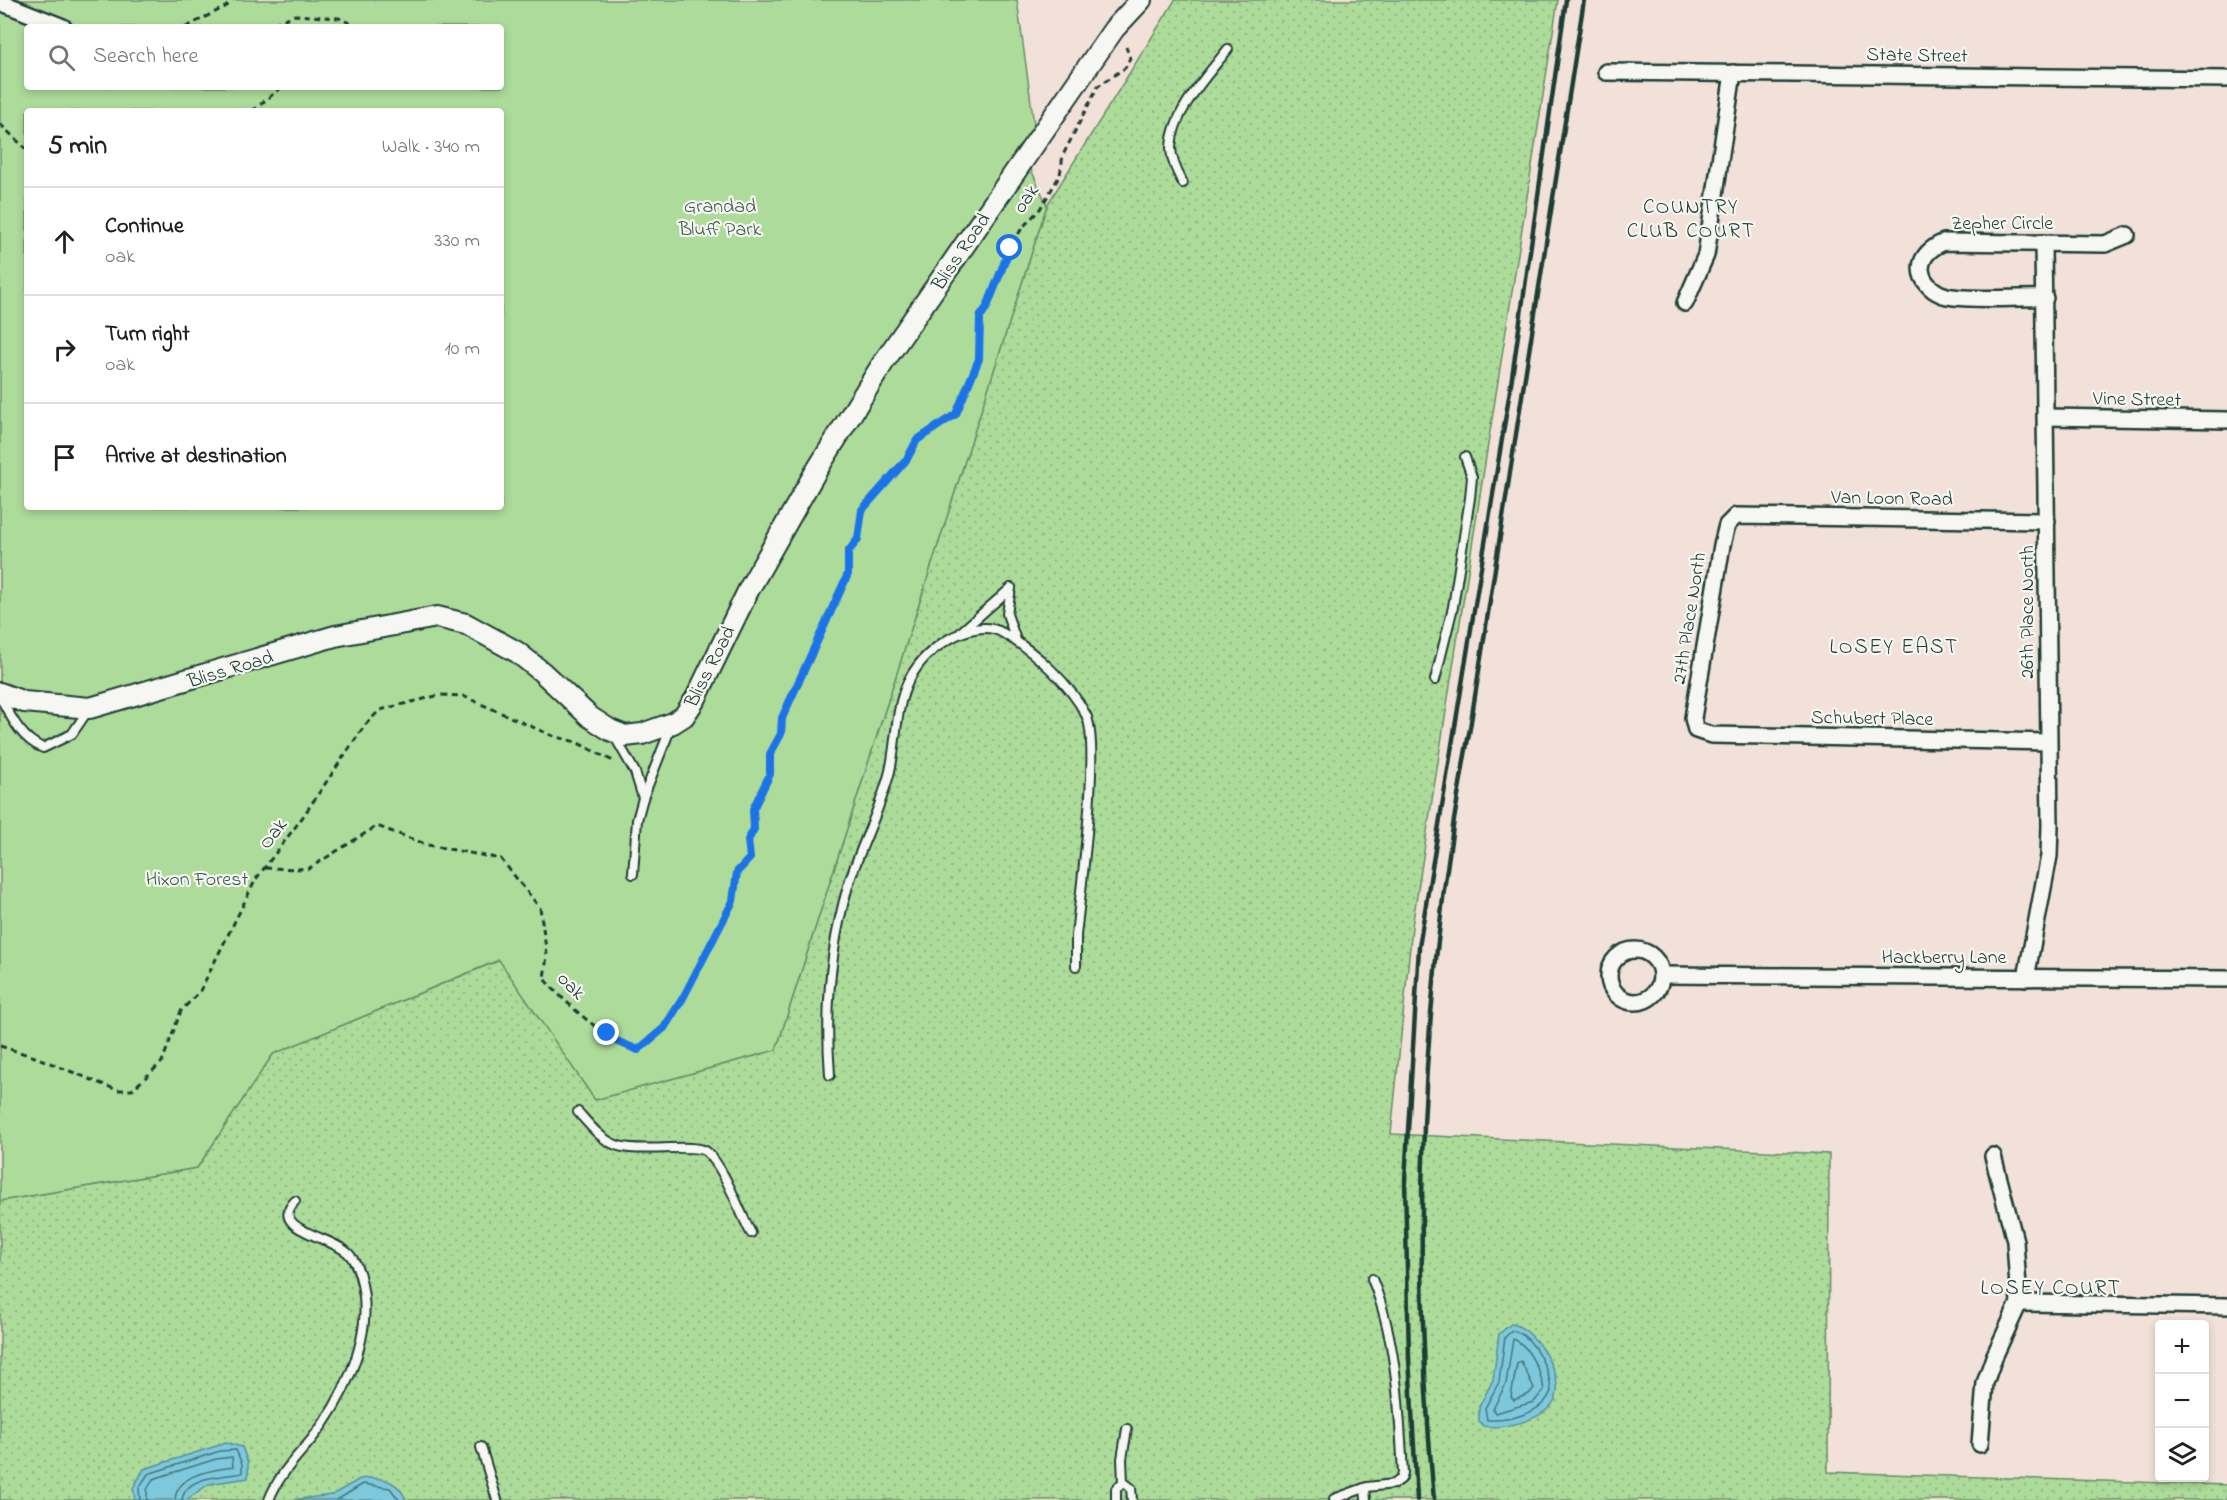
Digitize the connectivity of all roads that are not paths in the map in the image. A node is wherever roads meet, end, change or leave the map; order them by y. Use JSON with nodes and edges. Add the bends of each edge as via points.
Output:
{"nodes":[{"id":1,"x":1141,"y":0,"type":"edge"},
{"id":2,"x":0,"y":2,"type":"edge"},
{"id":3,"x":55,"y":24,"type":"edge"},
{"id":4,"x":1228,"y":49,"type":"dead end"},
{"id":5,"x":1606,"y":72,"type":"dead end"},
{"id":6,"x":1733,"y":73,"type":"junction"},
{"id":7,"x":2227,"y":79,"type":"edge"},
{"id":8,"x":1183,"y":183,"type":"dead end"},
{"id":9,"x":2127,"y":235,"type":"dead end"},
{"id":10,"x":2043,"y":243,"type":"junction"},
{"id":11,"x":2045,"y":297,"type":"junction"},
{"id":12,"x":1685,"y":303,"type":"dead end"},
{"id":13,"x":2046,"y":417,"type":"junction"},
{"id":14,"x":2227,"y":420,"type":"edge"},
{"id":15,"x":1465,"y":457,"type":"dead end"},
{"id":16,"x":1736,"y":516,"type":"joint"},
{"id":17,"x":2047,"y":521,"type":"junction"},
{"id":18,"x":959,"y":634,"type":"junction"},
{"id":19,"x":1016,"y":640,"type":"junction"},
{"id":20,"x":1435,"y":680,"type":"dead end"},
{"id":21,"x":0,"y":695,"type":"edge"},
{"id":22,"x":90,"y":708,"type":"junction"},
{"id":23,"x":673,"y":723,"type":"junction"},
{"id":24,"x":610,"y":730,"type":"junction"},
{"id":25,"x":1696,"y":730,"type":"joint"},
{"id":26,"x":2048,"y":742,"type":"junction"},
{"id":27,"x":643,"y":798,"type":"junction"},
{"id":28,"x":633,"y":874,"type":"dead end"},
{"id":29,"x":1076,"y":966,"type":"dead end"},
{"id":30,"x":1661,"y":975,"type":"dead end"},
{"id":31,"x":2026,"y":978,"type":"junction"},
{"id":32,"x":2227,"y":979,"type":"edge"},
{"id":33,"x":830,"y":1075,"type":"dead end"},
{"id":34,"x":578,"y":1112,"type":"dead end"},
{"id":35,"x":1992,"y":1156,"type":"dead end"},
{"id":36,"x":295,"y":1201,"type":"dead end"},
{"id":37,"x":751,"y":1233,"type":"dead end"},
{"id":38,"x":1372,"y":1279,"type":"dead end"},
{"id":39,"x":2019,"y":1303,"type":"junction"},
{"id":40,"x":2227,"y":1306,"type":"edge"},
{"id":41,"x":1127,"y":1429,"type":"dead end"},
{"id":42,"x":1980,"y":1444,"type":"dead end"},
{"id":43,"x":481,"y":1447,"type":"dead end"},
{"id":44,"x":1123,"y":1482,"type":"junction"},
{"id":45,"x":1365,"y":1488,"type":"junction"},
{"id":46,"x":1334,"y":1499,"type":"edge"},
{"id":47,"x":269,"y":1500,"type":"edge"},
{"id":48,"x":497,"y":1500,"type":"edge"},
{"id":49,"x":1116,"y":1500,"type":"edge"},
{"id":50,"x":1132,"y":1500,"type":"edge"},
{"id":51,"x":1366,"y":1500,"type":"edge"}],
"edges":[{"from":1,"to":23,"type":"street","name":"Bliss Road","via":[[1114,29],[883,363],[749,589],[696,698],[684,716]]},
{"from":2,"to":3,"type":"street"},
{"from":4,"to":8,"type":"lane","via":[[1192,98],[1173,137],[1175,168]]},
{"from":5,"to":6,"type":"street","name":"State Street"},
{"from":6,"to":7,"type":"street","name":"State Street"},
{"from":6,"to":12,"type":"street","via":[[1706,255]]},
{"from":9,"to":10,"type":"street","name":"Zepher Circle","via":[[2105,244]]},
{"from":10,"to":11,"type":"street","name":"26th Place North"},
{"from":10,"to":11,"type":"street","name":"Zepher Circle","via":[[1944,242],[1924,256],[1922,276],[1928,285],[1948,296]]},
{"from":11,"to":13,"type":"street","name":"26th Place North"},
{"from":13,"to":14,"type":"street","name":"Vine Street"},
{"from":13,"to":17,"type":"street","name":"26th Place North"},
{"from":15,"to":20,"type":"lane","via":[[1472,477],[1470,498],[1453,607]]},
{"from":16,"to":17,"type":"street","name":"Van Loon Road"},
{"from":16,"to":25,"type":"street","name":"27th Place North","via":[[1728,525],[1722,545],[1693,718]]},
{"from":17,"to":26,"type":"street","name":"26th Place North"},
{"from":18,"to":19,"type":"lane","via":[[997,629]]},
{"from":18,"to":19,"type":"lane","via":[[1011,588],[1007,614]]},
{"from":18,"to":33,"type":"lane","via":[[917,666],[904,691],[890,771],[849,885],[835,939],[827,1036]]},
{"from":19,"to":29,"type":"lane","via":[[1051,669],[1087,716],[1091,731]]},
{"from":21,"to":22,"type":"street","name":"Bliss Road","via":[[24,702]]},
{"from":21,"to":22,"type":"lane","via":[[16,726],[32,744],[43,748],[72,734]]},
{"from":22,"to":24,"type":"street","name":"Bliss Road","via":[[335,636],[438,617],[466,624],[517,652]]},
{"from":23,"to":24,"type":"street","name":"Bliss Road","via":[[626,736]]},
{"from":23,"to":27,"type":"lane"},
{"from":24,"to":27,"type":"lane","via":[[634,769]]},
{"from":25,"to":26,"type":"street","name":"Schubert Place","via":[[1712,735]]},
{"from":26,"to":31,"type":"street","name":"26th Place North","via":[[2049,856]]},
{"from":27,"to":28,"type":"lane","via":[[637,820]]},
{"from":30,"to":31,"type":"street","name":"Hackberry Lane"},
{"from":31,"to":32,"type":"street","name":"Hackberry Lane"},
{"from":34,"to":37,"type":"lane","via":[[599,1135],[616,1146],[704,1149]]},
{"from":35,"to":39,"type":"street","via":[[2015,1241]]},
{"from":36,"to":47,"type":"lane","via":[[289,1207],[292,1224],[337,1244],[357,1266],[364,1296],[364,1322],[348,1376],[333,1406],[283,1474]]},
{"from":38,"to":45,"type":"lane","via":[[1385,1310],[1403,1473],[1394,1484]]},
{"from":39,"to":40,"type":"street"},
{"from":39,"to":42,"type":"street","via":[[1985,1383]]},
{"from":41,"to":44,"type":"lane"},
{"from":43,"to":48,"type":"lane"},
{"from":44,"to":49,"type":"lane","via":[[1116,1490]]},
{"from":44,"to":50,"type":"lane","via":[[1131,1488]]},
{"from":45,"to":46,"type":"lane"},
{"from":45,"to":51,"type":"lane"}]}
